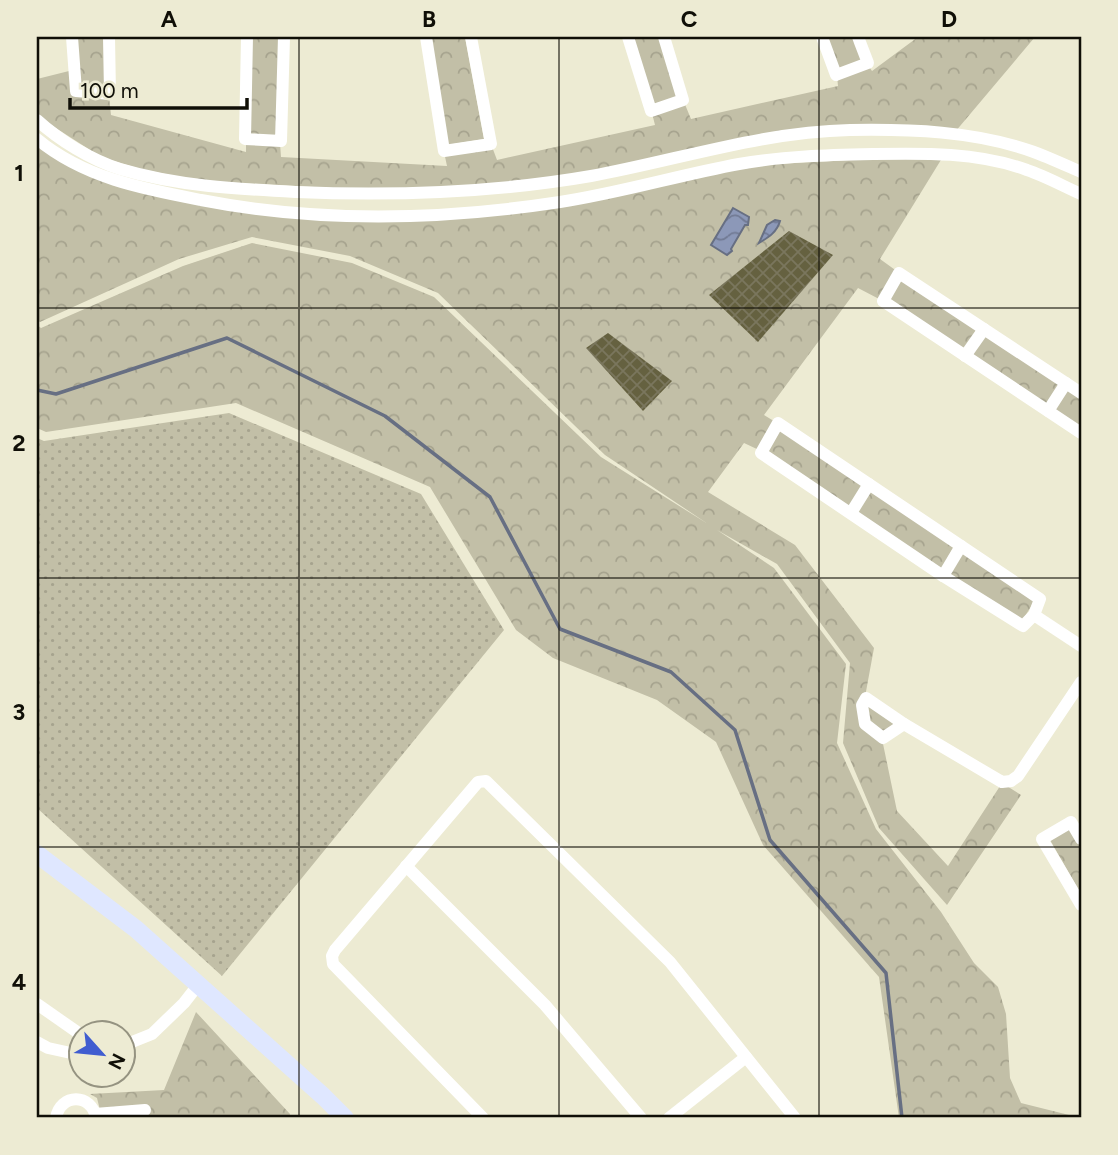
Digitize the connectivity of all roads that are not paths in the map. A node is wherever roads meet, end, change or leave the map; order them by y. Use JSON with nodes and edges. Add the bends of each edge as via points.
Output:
{"nodes":[{"id":1,"x":72,"y":37,"type":"edge"},
{"id":2,"x":109,"y":37,"type":"edge"},
{"id":3,"x":247,"y":37,"type":"edge"},
{"id":4,"x":284,"y":37,"type":"edge"},
{"id":5,"x":426,"y":37,"type":"edge"},
{"id":6,"x":471,"y":37,"type":"edge"},
{"id":7,"x":628,"y":37,"type":"edge"},
{"id":8,"x":664,"y":37,"type":"edge"},
{"id":9,"x":822,"y":37,"type":"edge"},
{"id":10,"x":858,"y":37,"type":"edge"},
{"id":11,"x":37,"y":120,"type":"edge"},
{"id":12,"x":945,"y":133,"type":"junction"},
{"id":13,"x":37,"y":139,"type":"edge"},
{"id":14,"x":936,"y":152,"type":"junction"},
{"id":15,"x":1081,"y":172,"type":"edge"},
{"id":16,"x":199,"y":185,"type":"junction"},
{"id":17,"x":1081,"y":194,"type":"edge"},
{"id":18,"x":197,"y":200,"type":"junction"},
{"id":19,"x":984,"y":329,"type":"junction"},
{"id":20,"x":965,"y":355,"type":"junction"},
{"id":21,"x":1066,"y":383,"type":"junction"},
{"id":22,"x":1081,"y":393,"type":"edge"},
{"id":23,"x":1048,"y":411,"type":"junction"},
{"id":24,"x":1081,"y":433,"type":"edge"},
{"id":25,"x":869,"y":484,"type":"junction"},
{"id":26,"x":851,"y":513,"type":"junction"},
{"id":27,"x":961,"y":546,"type":"junction"},
{"id":28,"x":943,"y":576,"type":"junction"},
{"id":29,"x":1034,"y":615,"type":"junction"},
{"id":30,"x":1081,"y":646,"type":"edge"},
{"id":31,"x":1081,"y":682,"type":"edge"},
{"id":32,"x":904,"y":724,"type":"dead end"},
{"id":33,"x":1081,"y":839,"type":"edge"},
{"id":34,"x":37,"y":854,"type":"edge"},
{"id":35,"x":406,"y":866,"type":"junction"},
{"id":36,"x":1081,"y":905,"type":"edge"},
{"id":37,"x":198,"y":985,"type":"junction"},
{"id":38,"x":37,"y":1004,"type":"edge"},
{"id":39,"x":66,"y":1024,"type":"edge"},
{"id":40,"x":136,"y":1040,"type":"edge"},
{"id":41,"x":37,"y":1042,"type":"edge"},
{"id":42,"x":66,"y":1052,"type":"edge"},
{"id":43,"x":746,"y":1057,"type":"junction"},
{"id":44,"x":145,"y":1110,"type":"dead end"},
{"id":45,"x":96,"y":1116,"type":"edge"},
{"id":46,"x":56,"y":1118,"type":"edge"},
{"id":47,"x":345,"y":1118,"type":"edge"},
{"id":48,"x":483,"y":1118,"type":"edge"},
{"id":49,"x":641,"y":1118,"type":"edge"},
{"id":50,"x":669,"y":1118,"type":"edge"},
{"id":51,"x":795,"y":1118,"type":"edge"}],
"edges":[{"from":1,"to":2,"type":"street","via":[[76,91],[110,94]]},
{"from":3,"to":4,"type":"street","via":[[245,139],[281,141]]},
{"from":5,"to":6,"type":"street","via":[[444,151],[491,144]]},
{"from":7,"to":8,"type":"street","via":[[651,111],[683,100]]},
{"from":9,"to":10,"type":"street","via":[[836,75],[868,63]]},
{"from":11,"to":16,"type":"street","via":[[77,149],[117,168]]},
{"from":12,"to":14,"type":"street"},
{"from":12,"to":15,"type":"street","via":[[1030,150]]},
{"from":12,"to":16,"type":"street","via":[[798,133],[590,176],[468,192],[345,195]]},
{"from":13,"to":18,"type":"street","via":[[110,180]]},
{"from":14,"to":17,"type":"street","via":[[1026,169]]},
{"from":14,"to":18,"type":"street","via":[[783,157],[626,191],[488,211],[344,216]]},
{"from":16,"to":18,"type":"street"},
{"from":19,"to":20,"type":"street"},
{"from":19,"to":20,"type":"street","via":[[900,273],[883,301]]},
{"from":19,"to":21,"type":"street"},
{"from":20,"to":23,"type":"street"},
{"from":21,"to":22,"type":"street"},
{"from":21,"to":23,"type":"street"},
{"from":23,"to":24,"type":"street"},
{"from":25,"to":26,"type":"street"},
{"from":25,"to":26,"type":"street","via":[[778,423],[761,453]]},
{"from":25,"to":27,"type":"street"},
{"from":26,"to":28,"type":"street"},
{"from":27,"to":28,"type":"street"},
{"from":27,"to":29,"type":"street","via":[[1040,599]]},
{"from":28,"to":29,"type":"street","via":[[1023,626]]},
{"from":29,"to":30,"type":"street"},
{"from":31,"to":32,"type":"street","via":[[1011,781],[1002,782]]},
{"from":33,"to":36,"type":"street","via":[[1071,822],[1042,839]]},
{"from":34,"to":37,"type":"street","via":[[136,929]]},
{"from":35,"to":43,"type":"street","via":[[478,782],[486,780],[670,962]]},
{"from":35,"to":48,"type":"street","via":[[335,950],[333,964]]},
{"from":35,"to":49,"type":"street","via":[[545,1005]]},
{"from":37,"to":40,"type":"street","via":[[152,1034]]},
{"from":37,"to":47,"type":"street"},
{"from":38,"to":39,"type":"street"},
{"from":41,"to":42,"type":"street"},
{"from":43,"to":50,"type":"street"},
{"from":43,"to":51,"type":"street"},
{"from":44,"to":45,"type":"street"},
{"from":45,"to":46,"type":"street","via":[[88,1103],[76,1098],[63,1103]]}]}
